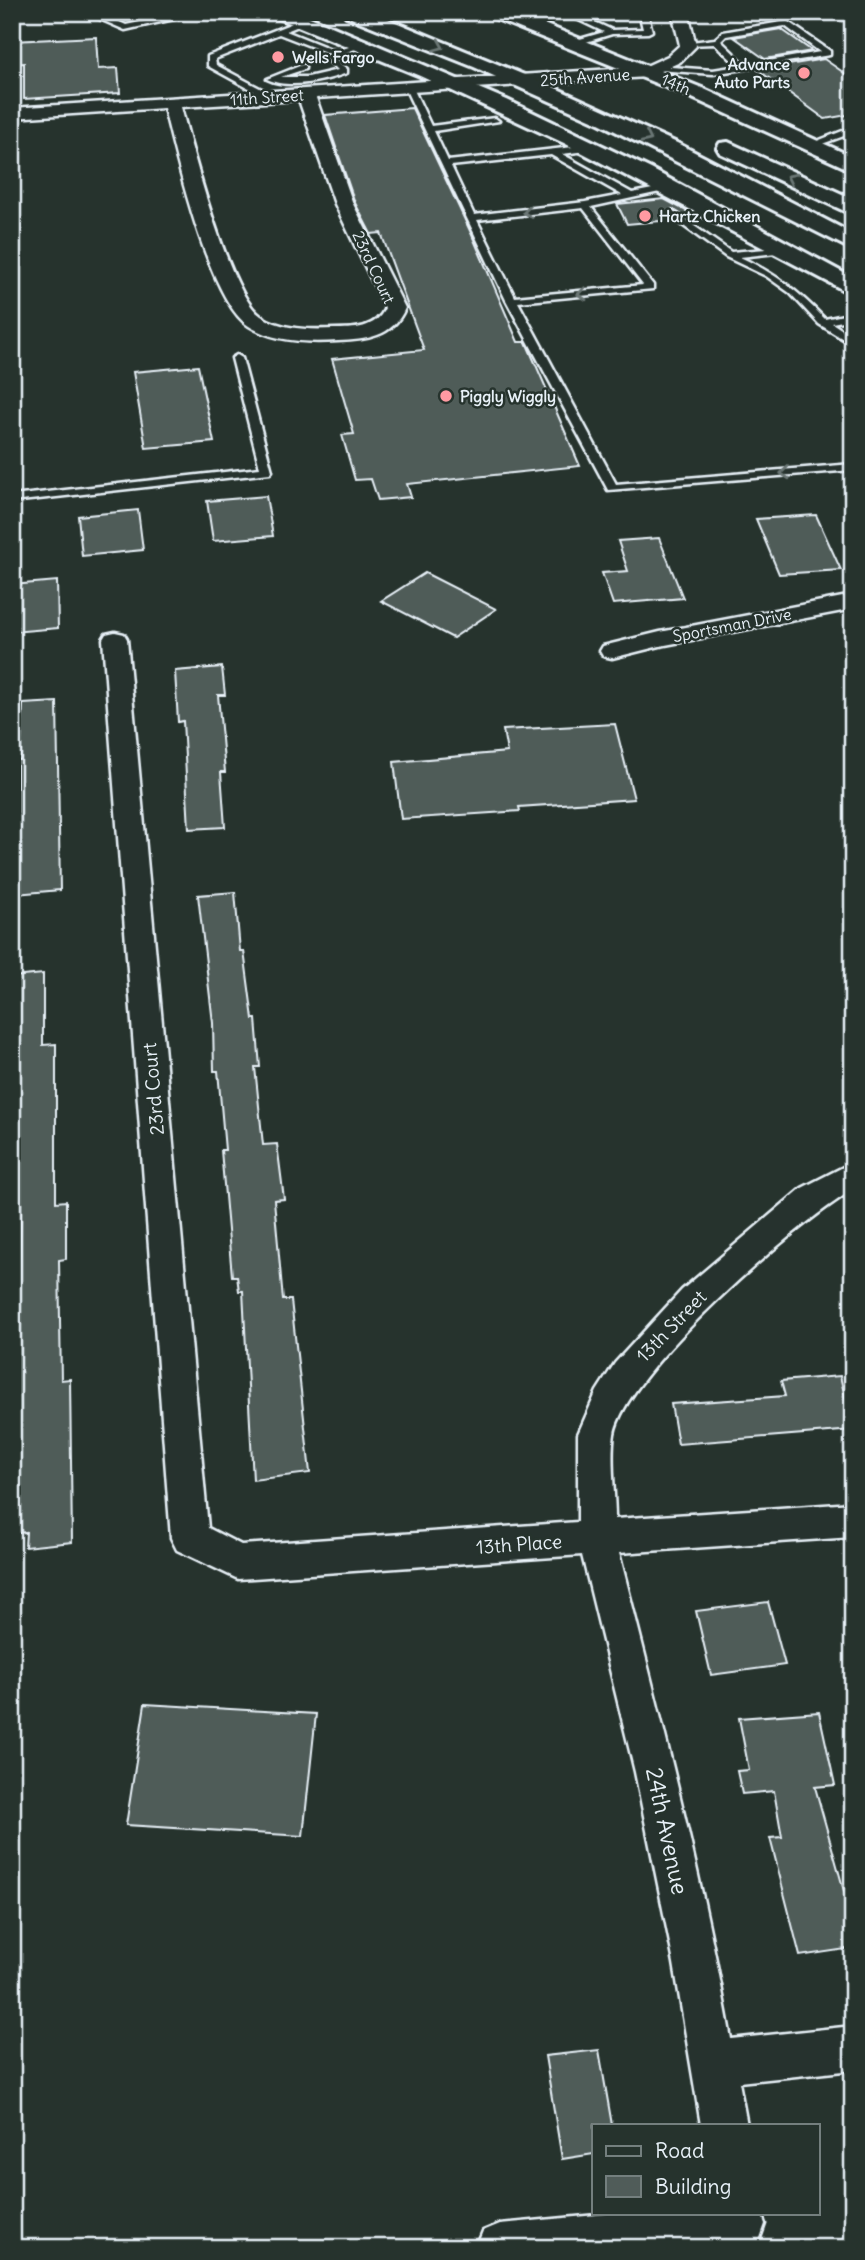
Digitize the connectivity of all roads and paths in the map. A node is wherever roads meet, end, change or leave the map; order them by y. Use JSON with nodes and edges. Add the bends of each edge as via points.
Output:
{"nodes":[{"id":1,"x":111,"y":12,"type":"edge"},
{"id":2,"x":201,"y":12,"type":"edge"},
{"id":3,"x":353,"y":12,"type":"edge"},
{"id":4,"x":496,"y":12,"type":"edge"},
{"id":5,"x":566,"y":12,"type":"edge"},
{"id":6,"x":643,"y":12,"type":"edge"},
{"id":7,"x":680,"y":12,"type":"edge"},
{"id":8,"x":279,"y":22,"type":"edge"},
{"id":9,"x":611,"y":32,"type":"junction"},
{"id":10,"x":717,"y":41,"type":"junction"},
{"id":11,"x":576,"y":43,"type":"junction"},
{"id":12,"x":687,"y":43,"type":"junction"},
{"id":13,"x":362,"y":45,"type":"junction"},
{"id":14,"x":333,"y":56,"type":"junction"},
{"id":15,"x":537,"y":58,"type":"dead end"},
{"id":16,"x":319,"y":61,"type":"dead end"},
{"id":17,"x":302,"y":67,"type":"dead end"},
{"id":18,"x":744,"y":68,"type":"junction"},
{"id":19,"x":652,"y":70,"type":"junction"},
{"id":20,"x":579,"y":78,"type":"junction"},
{"id":21,"x":271,"y":79,"type":"junction"},
{"id":22,"x":523,"y":81,"type":"junction"},
{"id":23,"x":454,"y":84,"type":"junction"},
{"id":24,"x":250,"y":87,"type":"junction"},
{"id":25,"x":409,"y":88,"type":"junction"},
{"id":26,"x":610,"y":93,"type":"dead end"},
{"id":27,"x":306,"y":94,"type":"junction"},
{"id":28,"x":270,"y":97,"type":"junction"},
{"id":29,"x":171,"y":103,"type":"junction"},
{"id":30,"x":12,"y":113,"type":"edge"},
{"id":31,"x":495,"y":121,"type":"dead end"},
{"id":32,"x":428,"y":129,"type":"junction"},
{"id":33,"x":850,"y":134,"type":"edge"},
{"id":34,"x":713,"y":141,"type":"dead end"},
{"id":35,"x":811,"y":145,"type":"junction"},
{"id":36,"x":591,"y":148,"type":"junction"},
{"id":37,"x":552,"y":152,"type":"junction"},
{"id":38,"x":445,"y":164,"type":"junction"},
{"id":39,"x":853,"y":165,"type":"edge"},
{"id":40,"x":673,"y":188,"type":"junction"},
{"id":41,"x":629,"y":196,"type":"junction"},
{"id":42,"x":585,"y":205,"type":"junction"},
{"id":43,"x":853,"y":208,"type":"edge"},
{"id":44,"x":673,"y":214,"type":"dead end"},
{"id":45,"x":471,"y":218,"type":"junction"},
{"id":46,"x":853,"y":243,"type":"edge"},
{"id":47,"x":785,"y":249,"type":"junction"},
{"id":48,"x":729,"y":255,"type":"junction"},
{"id":49,"x":853,"y":288,"type":"edge"},
{"id":50,"x":511,"y":300,"type":"junction"},
{"id":51,"x":853,"y":316,"type":"edge"},
{"id":52,"x":823,"y":322,"type":"junction"},
{"id":53,"x":853,"y":342,"type":"edge"},
{"id":54,"x":237,"y":358,"type":"dead end"},
{"id":55,"x":853,"y":467,"type":"edge"},
{"id":56,"x":12,"y":499,"type":"edge"},
{"id":57,"x":853,"y":602,"type":"edge"},
{"id":58,"x":116,"y":639,"type":"dead end"},
{"id":59,"x":612,"y":651,"type":"dead end"},
{"id":60,"x":853,"y":1174,"type":"edge"},
{"id":61,"x":853,"y":1520,"type":"edge"},
{"id":62,"x":190,"y":1538,"type":"joint"},
{"id":63,"x":597,"y":1539,"type":"junction"},
{"id":64,"x":853,"y":2048,"type":"edge"},
{"id":65,"x":712,"y":2063,"type":"junction"},
{"id":66,"x":724,"y":2124,"type":"edge"},
{"id":67,"x":743,"y":2228,"type":"edge"},
{"id":68,"x":500,"y":2248,"type":"edge"}],
"edges":[{"from":1,"to":2,"type":"lane","via":[[98,15],[125,28]]},
{"from":3,"to":22,"type":"main road","one_way":true},
{"from":4,"to":11,"type":"main road","name":"14th"},
{"from":5,"to":9,"type":"lane"},
{"from":6,"to":9,"type":"lane","via":[[648,31]]},
{"from":7,"to":12,"type":"street"},
{"from":8,"to":13,"type":"main road","via":[[303,21]]},
{"from":8,"to":14,"type":"lane"},
{"from":8,"to":24,"type":"lane","via":[[211,58],[212,66]]},
{"from":9,"to":11,"type":"lane"},
{"from":10,"to":12,"type":"lane"},
{"from":10,"to":18,"type":"lane"},
{"from":10,"to":18,"type":"lane","via":[[723,34],[787,23],[827,53]]},
{"from":11,"to":19,"type":"main road","name":"14th"},
{"from":12,"to":19,"type":"street","name":"25th Avenue","via":[[674,59]]},
{"from":13,"to":14,"type":"lane"},
{"from":13,"to":23,"type":"main road"},
{"from":14,"to":16,"type":"lane"},
{"from":14,"to":21,"type":"lane","via":[[344,71],[325,79]]},
{"from":15,"to":20,"type":"main road"},
{"from":17,"to":21,"type":"lane"},
{"from":18,"to":19,"type":"lane"},
{"from":19,"to":20,"type":"street","name":"25th Avenue"},
{"from":19,"to":35,"type":"main road","name":"14th"},
{"from":20,"to":22,"type":"street","name":"25th Avenue"},
{"from":20,"to":26,"type":"main road"},
{"from":21,"to":24,"type":"lane"},
{"from":22,"to":23,"type":"street","name":"11th Street"},
{"from":22,"to":46,"type":"main road","one_way":true,"via":[[667,147]]},
{"from":23,"to":25,"type":"street","name":"11th Street"},
{"from":23,"to":36,"type":"main road"},
{"from":24,"to":28,"type":"lane"},
{"from":25,"to":27,"type":"street","name":"11th Street"},
{"from":25,"to":32,"type":"lane"},
{"from":27,"to":28,"type":"street","name":"11th Street"},
{"from":27,"to":29,"type":"street","name":"23rd Court","via":[[344,204],[394,308],[383,327],[365,333],[320,337],[276,331],[247,316],[233,297],[204,220]]},
{"from":28,"to":29,"type":"street","name":"11th Street"},
{"from":29,"to":30,"type":"street","name":"11th Street"},
{"from":31,"to":32,"type":"lane"},
{"from":32,"to":38,"type":"lane"},
{"from":33,"to":35,"type":"lane"},
{"from":43,"to":34,"type":"main road","one_way":true},
{"from":35,"to":39,"type":"main road","name":"14th"},
{"from":36,"to":37,"type":"lane"},
{"from":36,"to":40,"type":"main road"},
{"from":37,"to":38,"type":"lane"},
{"from":37,"to":41,"type":"lane"},
{"from":38,"to":45,"type":"lane"},
{"from":40,"to":41,"type":"lane"},
{"from":40,"to":47,"type":"main road"},
{"from":41,"to":42,"type":"lane"},
{"from":42,"to":45,"type":"lane","one_way":true},
{"from":42,"to":50,"type":"lane","one_way":true,"via":[[650,288]]},
{"from":44,"to":48,"type":"lane"},
{"from":45,"to":50,"type":"lane"},
{"from":47,"to":48,"type":"lane"},
{"from":47,"to":49,"type":"main road"},
{"from":48,"to":52,"type":"lane","via":[[793,291]]},
{"from":55,"to":50,"type":"lane","one_way":true,"via":[[612,488]]},
{"from":51,"to":52,"type":"lane"},
{"from":52,"to":53,"type":"lane"},
{"from":54,"to":56,"type":"lane","via":[[266,471]]},
{"from":57,"to":59,"type":"street","name":"Sportsman Drive"},
{"from":58,"to":62,"type":"street","name":"23rd Court"},
{"from":60,"to":63,"type":"street","name":"13th Street","via":[[813,1197],[694,1300],[626,1374],[596,1434]]},
{"from":61,"to":63,"type":"street","name":"13th Place"},
{"from":62,"to":63,"type":"street","name":"13th Place","via":[[238,1562]]},
{"from":63,"to":65,"type":"street","name":"24th Avenue","via":[[655,1772],[696,1963]]},
{"from":64,"to":65,"type":"street"},
{"from":65,"to":66,"type":"street","name":"24th Avenue"},
{"from":67,"to":68,"type":"street"}]}
